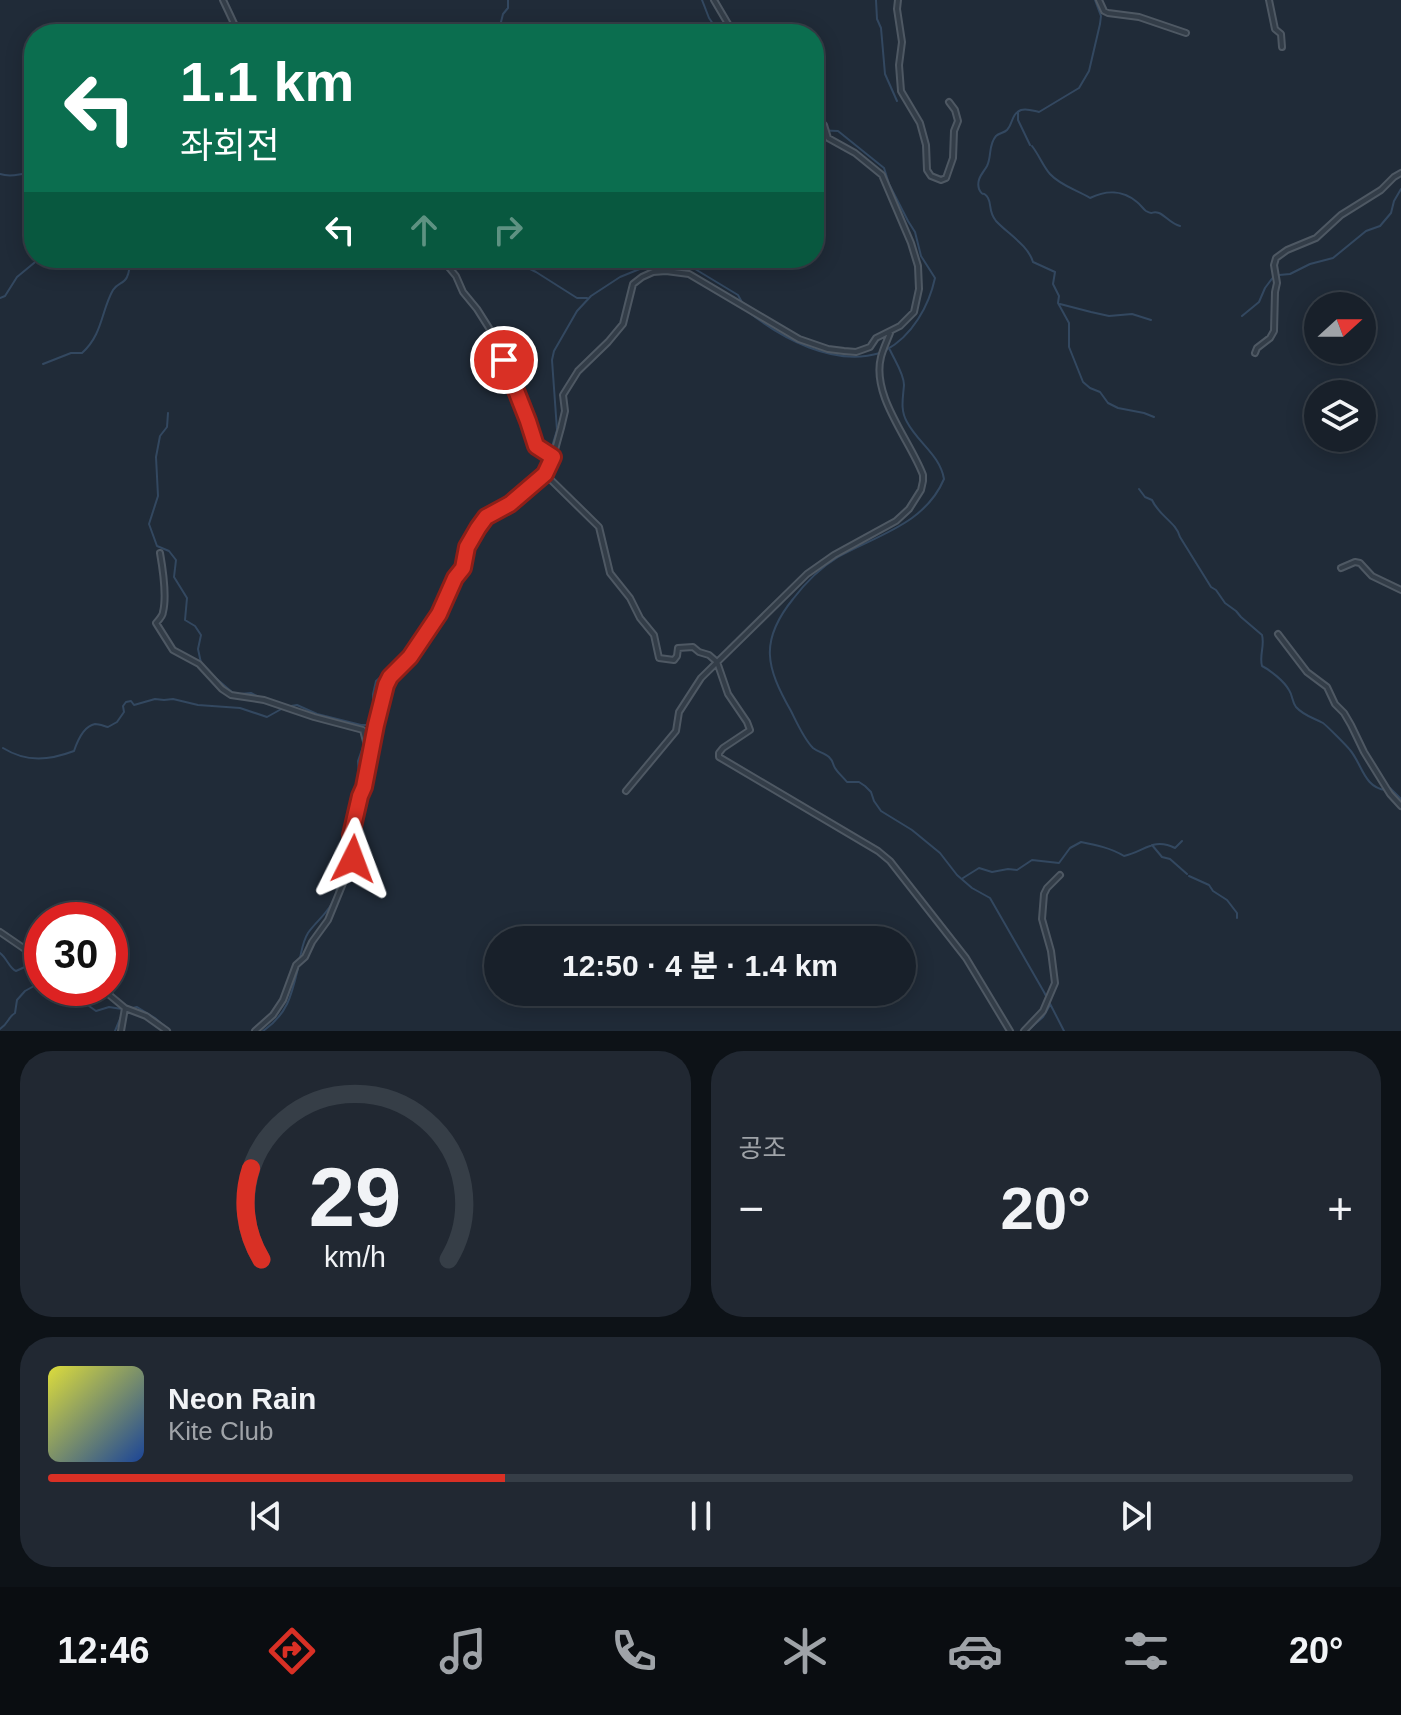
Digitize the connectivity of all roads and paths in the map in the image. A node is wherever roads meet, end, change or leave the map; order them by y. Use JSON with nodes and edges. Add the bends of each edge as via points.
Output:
{"nodes":[{"id":1,"x":223,"y":0,"type":"edge"},
{"id":2,"x":714,"y":0,"type":"edge"},
{"id":3,"x":898,"y":0,"type":"edge"},
{"id":4,"x":1099,"y":0,"type":"edge"},
{"id":5,"x":1269,"y":0,"type":"edge"},
{"id":6,"x":234,"y":24,"type":"edge"},
{"id":7,"x":728,"y":24,"type":"edge"},
{"id":8,"x":1186,"y":33,"type":"dead end"},
{"id":9,"x":1282,"y":47,"type":"dead end"},
{"id":10,"x":949,"y":102,"type":"dead end"},
{"id":11,"x":824,"y":125,"type":"edge"},
{"id":12,"x":1401,"y":173,"type":"edge"},
{"id":13,"x":449,"y":268,"type":"edge"},
{"id":14,"x":890,"y":333,"type":"junction"},
{"id":15,"x":1255,"y":353,"type":"dead end"},
{"id":16,"x":553,"y":457,"type":"junction"},
{"id":17,"x":545,"y":474,"type":"junction"},
{"id":18,"x":160,"y":553,"type":"dead end"},
{"id":19,"x":1341,"y":568,"type":"dead end"},
{"id":20,"x":1401,"y":590,"type":"edge"},
{"id":21,"x":1278,"y":634,"type":"dead end"},
{"id":22,"x":717,"y":662,"type":"junction"},
{"id":23,"x":370,"y":755,"type":"junction"},
{"id":24,"x":626,"y":791,"type":"dead end"},
{"id":25,"x":1401,"y":806,"type":"edge"},
{"id":26,"x":1060,"y":875,"type":"dead end"},
{"id":27,"x":0,"y":932,"type":"edge"},
{"id":28,"x":24,"y":948,"type":"edge"},
{"id":29,"x":123,"y":1006,"type":"edge"},
{"id":30,"x":125,"y":1008,"type":"junction"},
{"id":31,"x":121,"y":1031,"type":"edge"},
{"id":32,"x":167,"y":1031,"type":"edge"},
{"id":33,"x":255,"y":1031,"type":"edge"},
{"id":34,"x":1010,"y":1031,"type":"edge"},
{"id":35,"x":1024,"y":1031,"type":"edge"}],
"edges":[{"from":1,"to":6,"type":"street"},
{"from":2,"to":7,"type":"street"},
{"from":3,"to":10,"type":"street","via":[[901,91],[920,123],[929,174],[941,180],[952,161],[958,121]]},
{"from":4,"to":8,"type":"street","via":[[1108,13]]},
{"from":5,"to":9,"type":"street"},
{"from":11,"to":14,"type":"street","via":[[828,138],[882,175],[911,243],[920,280],[916,306]]},
{"from":12,"to":15,"type":"street","via":[[1316,238],[1276,258],[1274,331]]},
{"from":13,"to":16,"type":"street","via":[[499,343],[536,446]]},
{"from":14,"to":16,"type":"street","via":[[861,351],[828,349],[783,331],[695,277],[648,273],[633,284],[623,324],[578,371],[563,395],[565,411]]},
{"from":14,"to":22,"type":"street","via":[[881,356],[885,398],[923,475],[921,490],[896,521],[807,574]]},
{"from":16,"to":17,"type":"street"},
{"from":17,"to":22,"type":"street","via":[[600,529],[610,573],[654,635],[659,658],[674,660],[678,648],[693,647]]},
{"from":17,"to":23,"type":"street","via":[[486,517],[474,534],[439,614],[388,680]]},
{"from":18,"to":23,"type":"street","via":[[164,598],[156,623],[173,650],[199,664],[231,695],[363,730]]},
{"from":19,"to":20,"type":"street","via":[[1360,563],[1372,576]]},
{"from":21,"to":25,"type":"street","via":[[1307,672],[1327,687]]},
{"from":22,"to":24,"type":"street","via":[[682,706],[676,731]]},
{"from":22,"to":34,"type":"street","via":[[728,694],[750,730],[723,748],[719,757],[882,854],[966,958]]},
{"from":23,"to":33,"type":"street","via":[[351,835],[353,859],[341,889],[328,920],[296,965],[283,1000]]},
{"from":26,"to":35,"type":"street","via":[[1047,888],[1042,919],[1055,983],[1043,1011]]},
{"from":27,"to":28,"type":"street"},
{"from":29,"to":30,"type":"street"},
{"from":30,"to":31,"type":"street"},
{"from":30,"to":32,"type":"street"}]}
